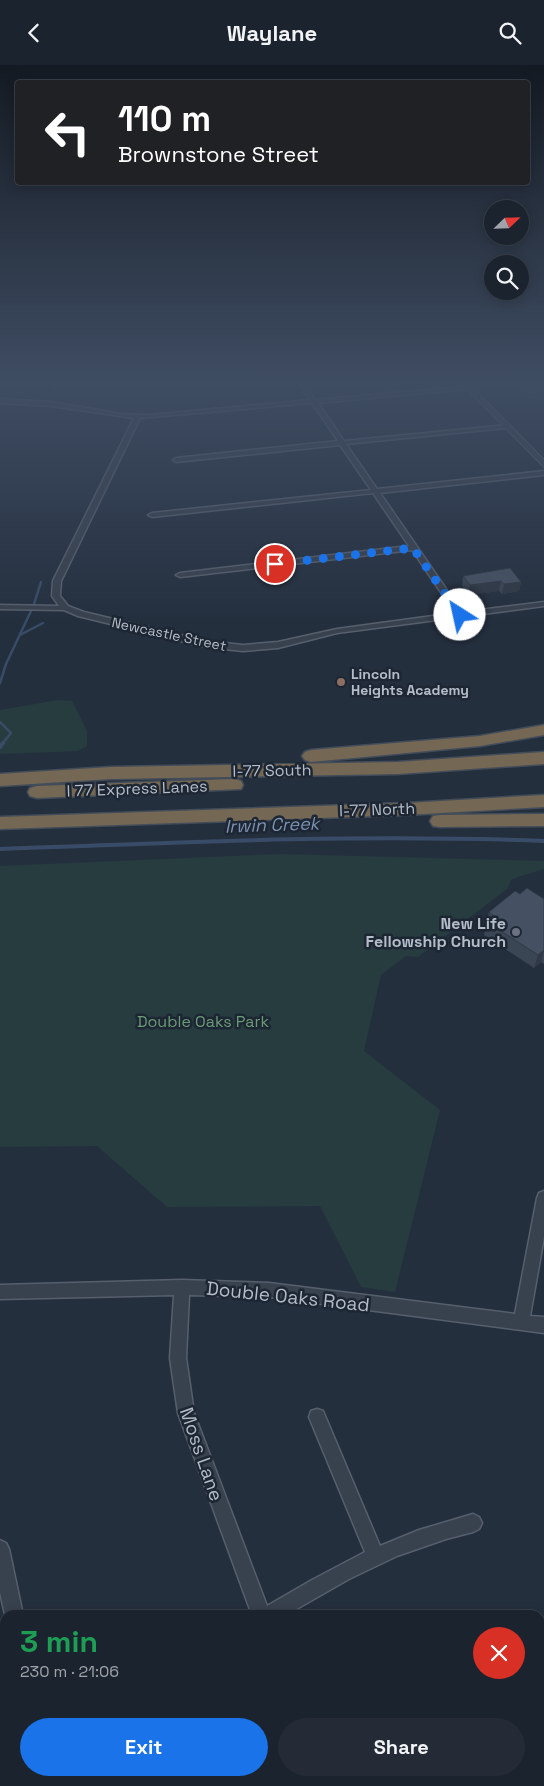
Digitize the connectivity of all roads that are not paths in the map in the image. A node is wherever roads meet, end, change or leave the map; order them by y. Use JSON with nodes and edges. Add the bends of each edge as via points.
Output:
{"nodes":[{"id":1,"x":117,"y":460,"type":"edge"},
{"id":2,"x":355,"y":460,"type":"edge"},
{"id":3,"x":544,"y":473,"type":"edge"},
{"id":4,"x":375,"y":491,"type":"junction"},
{"id":5,"x":152,"y":515,"type":"dead end"},
{"id":6,"x":413,"y":548,"type":"junction"},
{"id":7,"x":180,"y":575,"type":"dead end"},
{"id":8,"x":544,"y":604,"type":"edge"},
{"id":9,"x":0,"y":607,"type":"edge"},
{"id":10,"x":65,"y":608,"type":"junction"},
{"id":11,"x":460,"y":615,"type":"junction"},
{"id":12,"x":544,"y":730,"type":"edge"},
{"id":13,"x":544,"y":758,"type":"edge"},
{"id":14,"x":544,"y":771,"type":"edge"},
{"id":15,"x":111,"y":773,"type":"junction"},
{"id":16,"x":0,"y":780,"type":"edge"},
{"id":17,"x":544,"y":787,"type":"edge"},
{"id":18,"x":0,"y":794,"type":"edge"},
{"id":19,"x":544,"y":801,"type":"edge"},
{"id":20,"x":0,"y":809,"type":"edge"},
{"id":21,"x":276,"y":812,"type":"junction"},
{"id":22,"x":544,"y":819,"type":"edge"},
{"id":23,"x":0,"y":823,"type":"edge"},
{"id":24,"x":544,"y":1198,"type":"edge"},
{"id":25,"x":182,"y":1287,"type":"junction"},
{"id":26,"x":0,"y":1292,"type":"edge"},
{"id":27,"x":521,"y":1323,"type":"junction"},
{"id":28,"x":544,"y":1325,"type":"edge"},
{"id":29,"x":317,"y":1417,"type":"dead end"},
{"id":30,"x":474,"y":1523,"type":"dead end"},
{"id":31,"x":0,"y":1549,"type":"edge"},
{"id":32,"x":376,"y":1557,"type":"junction"},
{"id":33,"x":13,"y":1610,"type":"edge"},
{"id":34,"x":260,"y":1610,"type":"edge"},
{"id":35,"x":277,"y":1610,"type":"edge"}],
"edges":[{"from":1,"to":10,"type":"street","via":[[57,581],[56,597]]},
{"from":2,"to":4,"type":"street"},
{"from":3,"to":4,"type":"street"},
{"from":4,"to":5,"type":"street"},
{"from":4,"to":6,"type":"street"},
{"from":6,"to":7,"type":"street"},
{"from":6,"to":11,"type":"street"},
{"from":8,"to":11,"type":"street","name":"Newcastle Street"},
{"from":9,"to":10,"type":"street","name":"Newcastle Street"},
{"from":10,"to":11,"type":"street","name":"Newcastle Street","via":[[168,636],[233,648],[278,645],[337,631]]},
{"from":12,"to":15,"type":"highway","via":[[480,741]]},
{"from":13,"to":15,"type":"highway","name":"I-77 South","via":[[398,768]]},
{"from":14,"to":18,"type":"highway","name":"I 77 Express Lanes","via":[[439,779]]},
{"from":15,"to":16,"type":"highway","name":"I-77 South"},
{"from":17,"to":20,"type":"highway","name":"I 77 Express Lanes","via":[[414,795]]},
{"from":19,"to":21,"type":"highway","name":"I-77 North"},
{"from":21,"to":22,"type":"highway","via":[[318,821]]},
{"from":21,"to":23,"type":"highway","name":"I-77 North"},
{"from":24,"to":27,"type":"street"},
{"from":25,"to":26,"type":"street","name":"Double Oaks Road"},
{"from":25,"to":27,"type":"street","name":"Double Oaks Road","via":[[269,1291]]},
{"from":25,"to":34,"type":"street","name":"Moss Lane","via":[[178,1358],[186,1413]]},
{"from":27,"to":28,"type":"street","name":"Double Oaks Road"},
{"from":29,"to":32,"type":"street"},
{"from":30,"to":32,"type":"street","via":[[433,1532]]},
{"from":31,"to":33,"type":"street"},
{"from":32,"to":35,"type":"street"}]}
